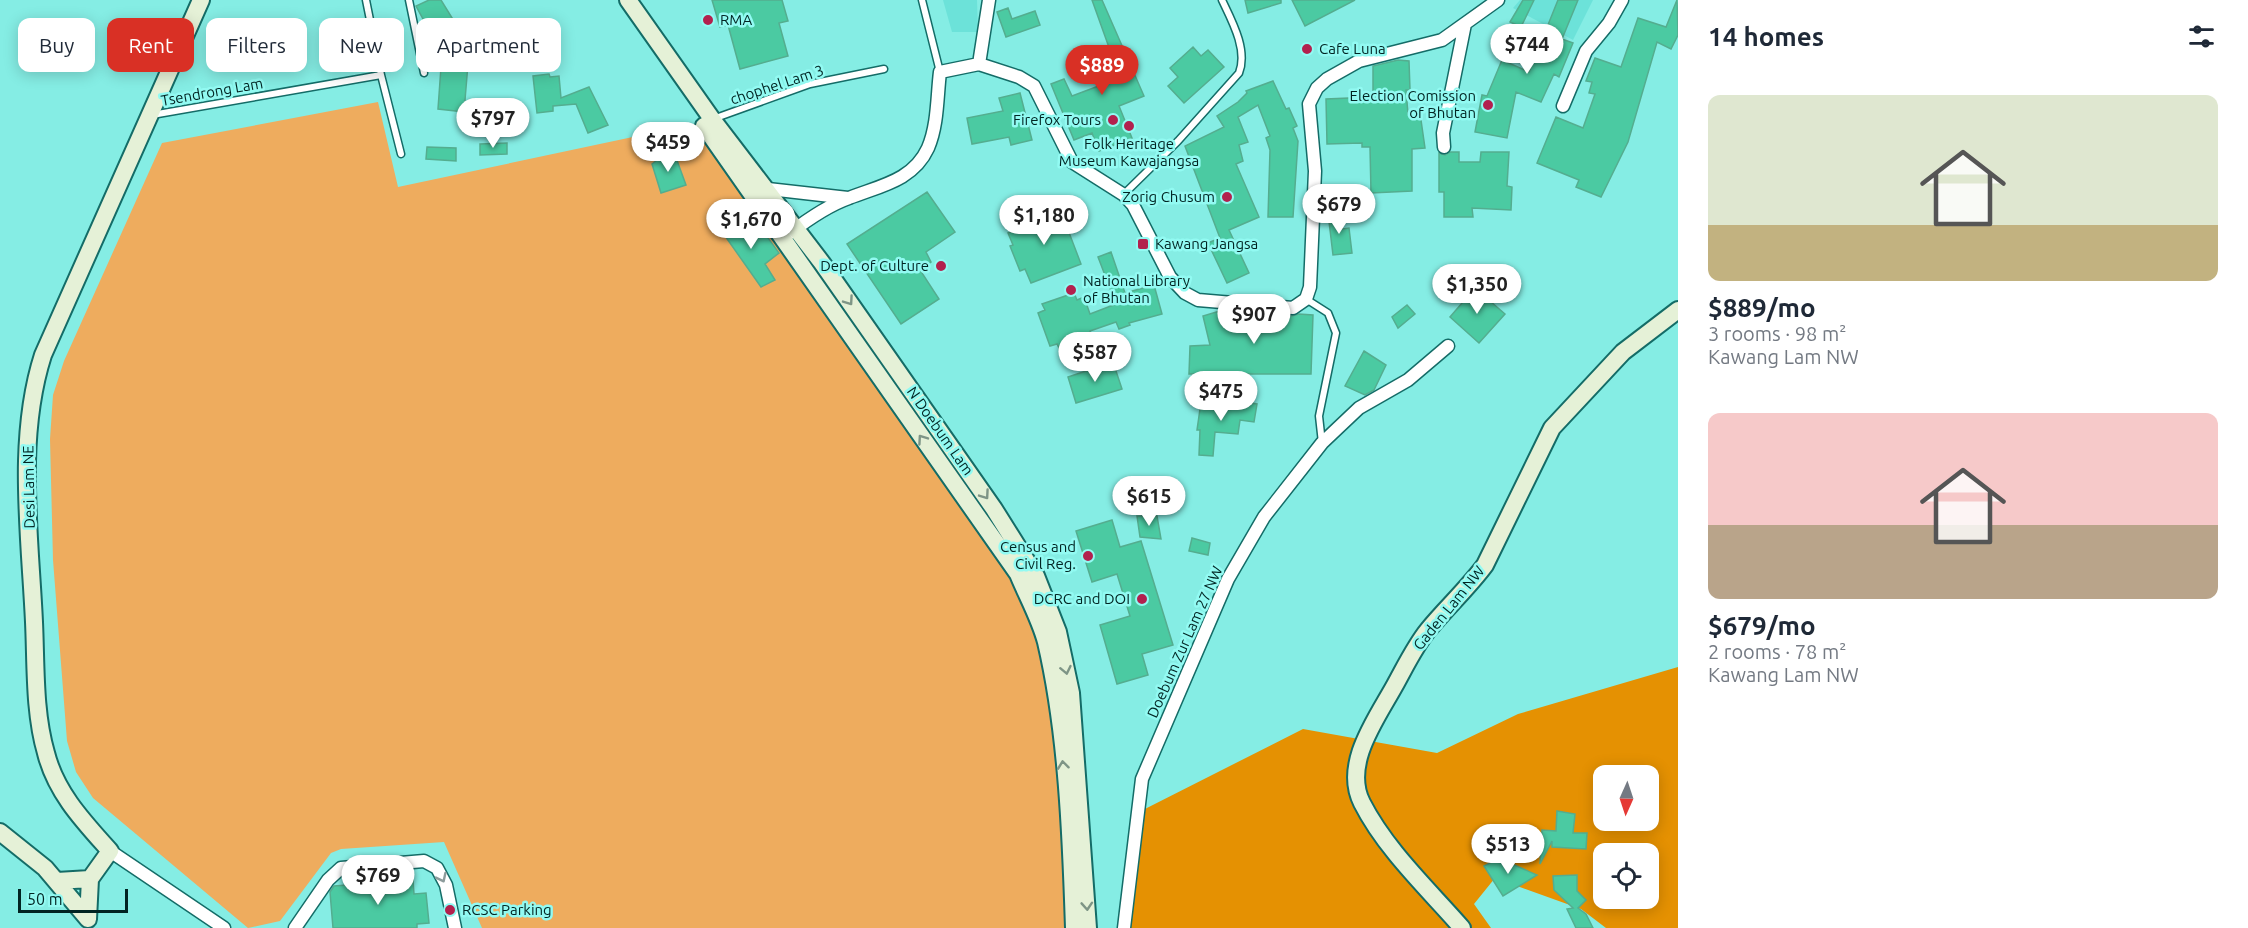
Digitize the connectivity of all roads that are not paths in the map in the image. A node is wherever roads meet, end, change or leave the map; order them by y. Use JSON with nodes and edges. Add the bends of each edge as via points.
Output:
{"nodes":[{"id":1,"x":201,"y":0,"type":"edge"},
{"id":2,"x":366,"y":0,"type":"edge"},
{"id":3,"x":409,"y":0,"type":"edge"},
{"id":4,"x":616,"y":0,"type":"edge"},
{"id":5,"x":628,"y":0,"type":"edge"},
{"id":6,"x":922,"y":0,"type":"edge"},
{"id":7,"x":989,"y":0,"type":"edge"},
{"id":8,"x":1222,"y":0,"type":"edge"},
{"id":9,"x":1498,"y":0,"type":"edge"},
{"id":10,"x":1622,"y":0,"type":"edge"},
{"id":11,"x":1465,"y":24,"type":"junction"},
{"id":12,"x":979,"y":64,"type":"junction"},
{"id":13,"x":884,"y":69,"type":"dead end"},
{"id":14,"x":940,"y":72,"type":"junction"},
{"id":15,"x":424,"y":73,"type":"dead end"},
{"id":16,"x":381,"y":75,"type":"junction"},
{"id":17,"x":1563,"y":106,"type":"dead end"},
{"id":18,"x":149,"y":116,"type":"junction"},
{"id":19,"x":712,"y":119,"type":"junction"},
{"id":20,"x":1444,"y":147,"type":"dead end"},
{"id":21,"x":401,"y":154,"type":"dead end"},
{"id":22,"x":757,"y":190,"type":"junction"},
{"id":23,"x":1124,"y":195,"type":"junction"},
{"id":24,"x":848,"y":198,"type":"junction"},
{"id":25,"x":790,"y":233,"type":"junction"},
{"id":26,"x":1306,"y":299,"type":"junction"},
{"id":27,"x":1678,"y":310,"type":"edge"},
{"id":28,"x":1448,"y":346,"type":"dead end"},
{"id":29,"x":1322,"y":443,"type":"junction"},
{"id":30,"x":0,"y":832,"type":"edge"},
{"id":31,"x":110,"y":851,"type":"junction"},
{"id":32,"x":90,"y":879,"type":"junction"},
{"id":33,"x":57,"y":882,"type":"junction"},
{"id":34,"x":92,"y":924,"type":"edge"},
{"id":35,"x":455,"y":927,"type":"edge"},
{"id":36,"x":224,"y":928,"type":"edge"},
{"id":37,"x":295,"y":928,"type":"edge"},
{"id":38,"x":1074,"y":928,"type":"edge"},
{"id":39,"x":1088,"y":928,"type":"edge"},
{"id":40,"x":1124,"y":928,"type":"edge"},
{"id":41,"x":1462,"y":928,"type":"edge"}],
"edges":[{"from":1,"to":18,"type":"main road","name":"Desi Lam NE"},
{"from":2,"to":16,"type":"lane"},
{"from":3,"to":15,"type":"lane"},
{"from":4,"to":22,"type":"main road","name":"N Doebum Lam"},
{"from":5,"to":19,"type":"main road","name":"N Doebum Lam"},
{"from":6,"to":14,"type":"lane"},
{"from":7,"to":12,"type":"street"},
{"from":8,"to":23,"type":"lane","via":[[1241,49],[1239,73]]},
{"from":9,"to":11,"type":"street"},
{"from":10,"to":17,"type":"street","via":[[1586,51]]},
{"from":11,"to":20,"type":"street","via":[[1443,133]]},
{"from":11,"to":26,"type":"street","via":[[1442,39],[1359,61],[1327,79],[1312,96],[1310,128],[1315,171],[1310,287]]},
{"from":12,"to":14,"type":"street"},
{"from":12,"to":23,"type":"street","via":[[1034,86],[1072,162]]},
{"from":13,"to":19,"type":"lane","name":"chophel Lam 3","via":[[810,84]]},
{"from":14,"to":24,"type":"street","via":[[935,121],[927,149],[910,172],[883,188]]},
{"from":16,"to":18,"type":"lane","name":"Tsendrong Lam"},
{"from":16,"to":21,"type":"lane"},
{"from":18,"to":31,"type":"main road","name":"Desi Lam NE","via":[[43,355],[28,432],[37,689],[46,754],[66,798]]},
{"from":19,"to":22,"type":"main road","name":"N Doebum Lam"},
{"from":22,"to":24,"type":"street"},
{"from":22,"to":25,"type":"main road","name":"N Doebum Lam"},
{"from":23,"to":26,"type":"street","via":[[1139,214],[1170,277],[1192,297],[1286,309]]},
{"from":24,"to":25,"type":"street"},
{"from":38,"to":25,"type":"main road","name":"N Doebum Lam","one_way":true,"via":[[1071,829],[1045,640],[1018,574],[879,379]]},
{"from":25,"to":39,"type":"main road","name":"N Doebum Lam","one_way":true,"via":[[994,509],[1036,576],[1058,632],[1071,693]]},
{"from":26,"to":29,"type":"lane","via":[[1328,313],[1336,333],[1320,416]]},
{"from":27,"to":41,"type":"main road","name":"Gaden Lam NW","via":[[1623,352],[1552,428],[1485,564],[1427,631],[1365,740],[1357,771],[1362,803],[1391,845]]},
{"from":28,"to":29,"type":"street","name":"Doebum Zur Lam 27 NW","via":[[1408,380],[1359,408]]},
{"from":29,"to":40,"type":"street","name":"Doebum Zur Lam 27 NW","via":[[1264,517],[1228,579],[1142,779]]},
{"from":30,"to":33,"type":"main road"},
{"from":31,"to":32,"type":"main road"},
{"from":31,"to":36,"type":"street","name":"Desi Lam NE"},
{"from":32,"to":33,"type":"main road"},
{"from":32,"to":34,"type":"main road"},
{"from":33,"to":34,"type":"main road"},
{"from":37,"to":35,"type":"street","one_way":true,"via":[[328,880],[341,868],[424,861],[437,868],[446,885]]}]}
